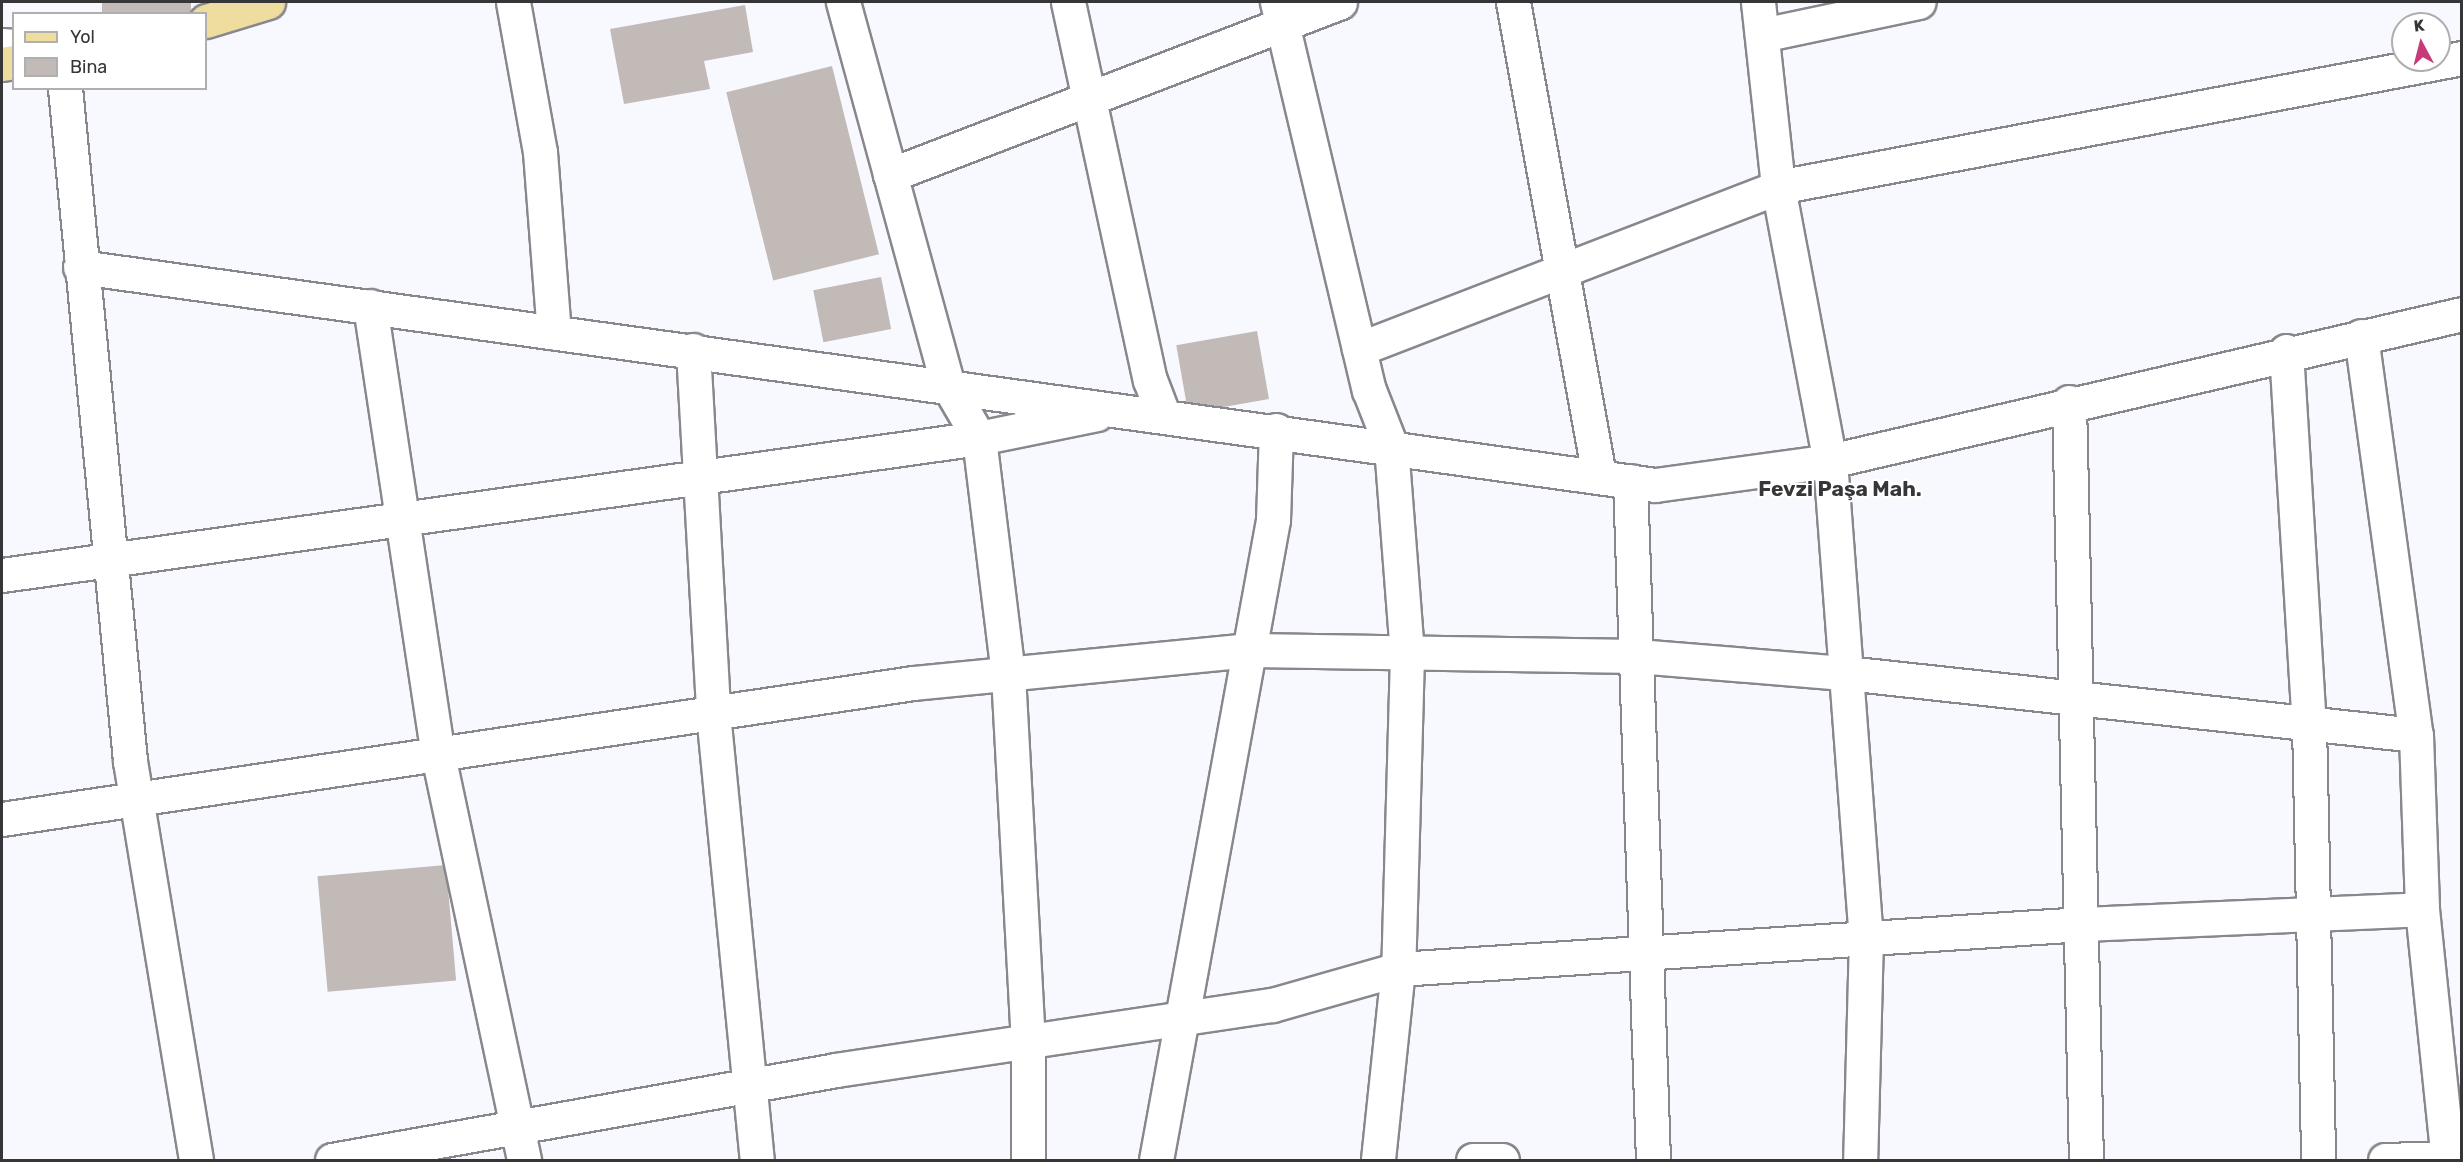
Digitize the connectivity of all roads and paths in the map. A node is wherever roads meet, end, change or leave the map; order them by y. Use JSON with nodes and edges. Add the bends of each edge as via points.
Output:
{"nodes":[{"id":1,"x":268,"y":2,"type":"edge"},
{"id":2,"x":513,"y":2,"type":"edge"},
{"id":3,"x":843,"y":2,"type":"edge"},
{"id":4,"x":1068,"y":2,"type":"edge"},
{"id":5,"x":1340,"y":2,"type":"edge"},
{"id":6,"x":1513,"y":2,"type":"edge"},
{"id":7,"x":1758,"y":2,"type":"edge"},
{"id":8,"x":1919,"y":2,"type":"edge"},
{"id":9,"x":1279,"y":13,"type":"edge"},
{"id":10,"x":207,"y":21,"type":"edge"},
{"id":11,"x":1762,"y":35,"type":"junction"},
{"id":12,"x":2462,"y":58,"type":"edge"},
{"id":13,"x":65,"y":90,"type":"edge"},
{"id":14,"x":1089,"y":102,"type":"junction"},
{"id":15,"x":890,"y":176,"type":"junction"},
{"id":16,"x":1778,"y":188,"type":"junction"},
{"id":17,"x":80,"y":267,"type":"junction"},
{"id":18,"x":1565,"y":270,"type":"junction"},
{"id":19,"x":370,"y":306,"type":"junction"},
{"id":20,"x":2462,"y":314,"type":"edge"},
{"id":21,"x":554,"y":332,"type":"junction"},
{"id":22,"x":2361,"y":336,"type":"junction"},
{"id":23,"x":1359,"y":349,"type":"junction"},
{"id":24,"x":693,"y":350,"type":"junction"},
{"id":25,"x":2286,"y":351,"type":"junction"},
{"id":26,"x":948,"y":385,"type":"junction"},
{"id":27,"x":2069,"y":402,"type":"junction"},
{"id":28,"x":1122,"y":409,"type":"junction"},
{"id":29,"x":1163,"y":414,"type":"junction"},
{"id":30,"x":1276,"y":430,"type":"junction"},
{"id":31,"x":979,"y":438,"type":"junction"},
{"id":32,"x":1391,"y":446,"type":"junction"},
{"id":33,"x":1830,"y":461,"type":"junction"},
{"id":34,"x":702,"y":479,"type":"junction"},
{"id":35,"x":1614,"y":479,"type":"junction"},
{"id":36,"x":403,"y":523,"type":"junction"},
{"id":37,"x":109,"y":559,"type":"junction"},
{"id":38,"x":2,"y":575,"type":"edge"},
{"id":39,"x":1251,"y":650,"type":"junction"},
{"id":40,"x":1407,"y":655,"type":"junction"},
{"id":41,"x":1636,"y":656,"type":"junction"},
{"id":42,"x":1846,"y":673,"type":"junction"},
{"id":43,"x":1008,"y":674,"type":"junction"},
{"id":44,"x":2078,"y":698,"type":"junction"},
{"id":45,"x":713,"y":713,"type":"junction"},
{"id":46,"x":2309,"y":723,"type":"junction"},
{"id":47,"x":2416,"y":735,"type":"junction"},
{"id":48,"x":438,"y":755,"type":"junction"},
{"id":49,"x":137,"y":801,"type":"junction"},
{"id":50,"x":2,"y":819,"type":"edge"},
{"id":51,"x":2422,"y":909,"type":"junction"},
{"id":52,"x":2310,"y":914,"type":"junction"},
{"id":53,"x":2083,"y":924,"type":"junction"},
{"id":54,"x":1866,"y":937,"type":"junction"},
{"id":55,"x":1650,"y":950,"type":"junction"},
{"id":56,"x":1398,"y":969,"type":"junction"},
{"id":57,"x":1181,"y":1018,"type":"junction"},
{"id":58,"x":1028,"y":1041,"type":"junction"},
{"id":59,"x":747,"y":1085,"type":"junction"},
{"id":60,"x":518,"y":1123,"type":"junction"},
{"id":61,"x":2448,"y":1159,"type":"edge"},
{"id":62,"x":196,"y":1161,"type":"edge"},
{"id":63,"x":332,"y":1161,"type":"edge"},
{"id":64,"x":524,"y":1161,"type":"edge"},
{"id":65,"x":757,"y":1161,"type":"edge"},
{"id":66,"x":1028,"y":1161,"type":"edge"},
{"id":67,"x":1156,"y":1161,"type":"edge"},
{"id":68,"x":1378,"y":1161,"type":"edge"},
{"id":69,"x":1473,"y":1161,"type":"edge"},
{"id":70,"x":1502,"y":1161,"type":"edge"},
{"id":71,"x":1653,"y":1161,"type":"edge"},
{"id":72,"x":1860,"y":1161,"type":"edge"},
{"id":73,"x":2086,"y":1161,"type":"edge"},
{"id":74,"x":2318,"y":1161,"type":"edge"},
{"id":75,"x":2385,"y":1161,"type":"edge"}],
"edges":[{"from":1,"to":10,"type":"main road"},
{"from":2,"to":21,"type":"street","via":[[540,152]]},
{"from":3,"to":15,"type":"street"},
{"from":4,"to":14,"type":"street"},
{"from":5,"to":9,"type":"street"},
{"from":6,"to":18,"type":"street"},
{"from":7,"to":11,"type":"street"},
{"from":8,"to":11,"type":"street"},
{"from":9,"to":14,"type":"street"},
{"from":9,"to":23,"type":"street"},
{"from":11,"to":16,"type":"street"},
{"from":12,"to":16,"type":"street"},
{"from":13,"to":17,"type":"street"},
{"from":14,"to":15,"type":"street"},
{"from":14,"to":29,"type":"street","via":[[1150,380]]},
{"from":15,"to":26,"type":"street"},
{"from":16,"to":18,"type":"street"},
{"from":16,"to":33,"type":"street"},
{"from":17,"to":19,"type":"street"},
{"from":17,"to":37,"type":"street"},
{"from":18,"to":23,"type":"street"},
{"from":18,"to":35,"type":"street"},
{"from":19,"to":21,"type":"street"},
{"from":19,"to":36,"type":"street"},
{"from":20,"to":22,"type":"street"},
{"from":21,"to":24,"type":"street"},
{"from":22,"to":25,"type":"street"},
{"from":22,"to":47,"type":"street"},
{"from":23,"to":32,"type":"street"},
{"from":24,"to":26,"type":"street"},
{"from":24,"to":34,"type":"street"},
{"from":25,"to":27,"type":"street"},
{"from":25,"to":46,"type":"street"},
{"from":26,"to":28,"type":"street"},
{"from":26,"to":31,"type":"street"},
{"from":27,"to":33,"type":"street"},
{"from":27,"to":44,"type":"street"},
{"from":28,"to":29,"type":"street"},
{"from":28,"to":31,"type":"street"},
{"from":29,"to":30,"type":"street"},
{"from":30,"to":32,"type":"street"},
{"from":30,"to":39,"type":"street","via":[[1273,520]]},
{"from":31,"to":34,"type":"street"},
{"from":31,"to":43,"type":"street"},
{"from":32,"to":35,"type":"street"},
{"from":32,"to":40,"type":"street"},
{"from":33,"to":35,"type":"street","via":[[1655,485]]},
{"from":33,"to":42,"type":"street"},
{"from":34,"to":36,"type":"street"},
{"from":34,"to":45,"type":"street"},
{"from":35,"to":41,"type":"street"},
{"from":36,"to":37,"type":"street"},
{"from":36,"to":48,"type":"street"},
{"from":37,"to":38,"type":"street"},
{"from":37,"to":49,"type":"street"},
{"from":39,"to":40,"type":"street"},
{"from":39,"to":43,"type":"street"},
{"from":39,"to":57,"type":"street"},
{"from":40,"to":41,"type":"street"},
{"from":40,"to":56,"type":"street"},
{"from":41,"to":42,"type":"street"},
{"from":41,"to":55,"type":"street"},
{"from":42,"to":44,"type":"street"},
{"from":42,"to":54,"type":"street"},
{"from":43,"to":45,"type":"street"},
{"from":43,"to":58,"type":"street"},
{"from":44,"to":46,"type":"street"},
{"from":44,"to":53,"type":"street"},
{"from":45,"to":48,"type":"street"},
{"from":45,"to":59,"type":"street"},
{"from":46,"to":47,"type":"street"},
{"from":46,"to":52,"type":"street"},
{"from":47,"to":51,"type":"street"},
{"from":48,"to":49,"type":"street"},
{"from":48,"to":60,"type":"street"},
{"from":49,"to":50,"type":"street"},
{"from":49,"to":62,"type":"street"},
{"from":51,"to":52,"type":"street"},
{"from":51,"to":61,"type":"street"},
{"from":52,"to":53,"type":"street"},
{"from":52,"to":74,"type":"street"},
{"from":53,"to":54,"type":"street"},
{"from":53,"to":73,"type":"street"},
{"from":54,"to":55,"type":"street"},
{"from":54,"to":72,"type":"street"},
{"from":55,"to":56,"type":"street"},
{"from":55,"to":71,"type":"street"},
{"from":56,"to":57,"type":"street","via":[[1272,1005]]},
{"from":56,"to":68,"type":"street"},
{"from":57,"to":58,"type":"street"},
{"from":57,"to":67,"type":"street"},
{"from":58,"to":59,"type":"street"},
{"from":58,"to":66,"type":"street"},
{"from":59,"to":60,"type":"street"},
{"from":59,"to":65,"type":"street"},
{"from":60,"to":63,"type":"street"},
{"from":60,"to":64,"type":"street"},
{"from":61,"to":75,"type":"street"},
{"from":69,"to":70,"type":"street"}]}
